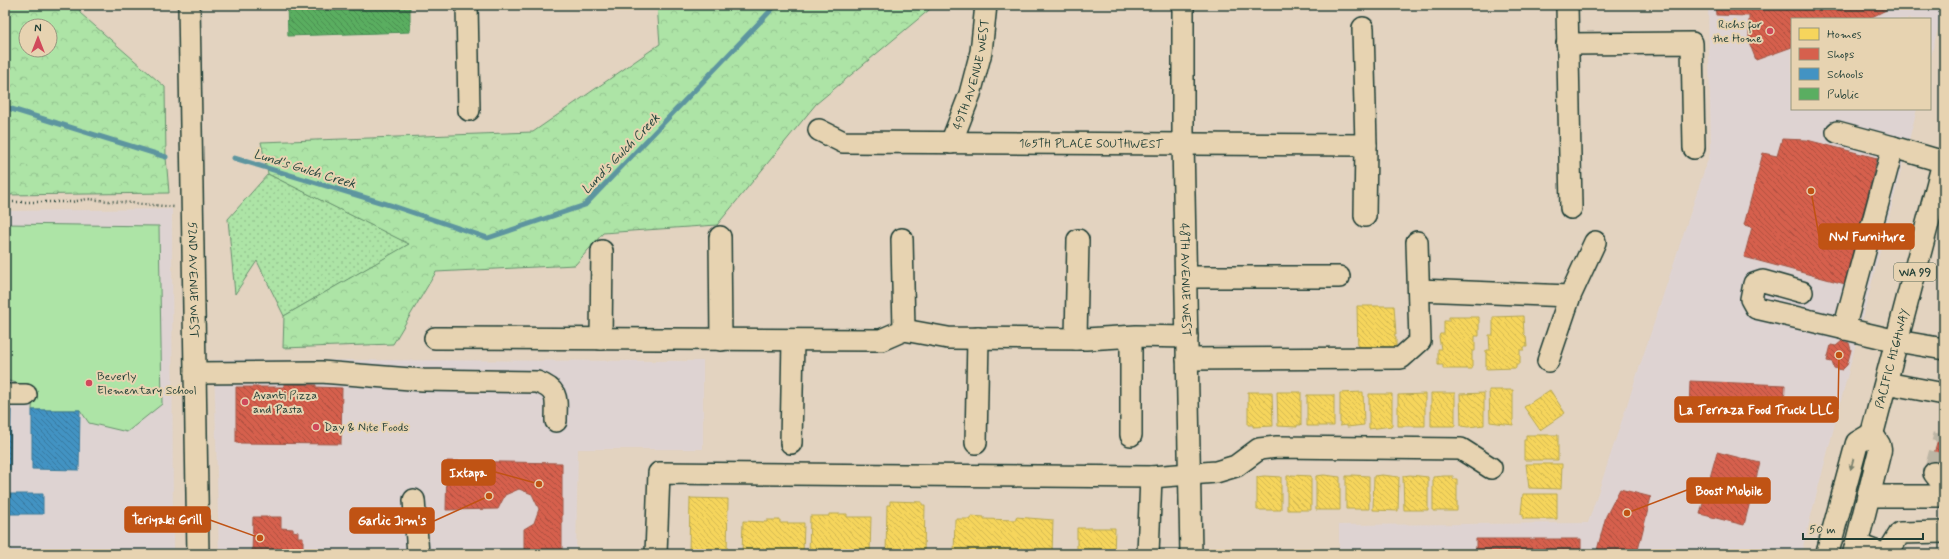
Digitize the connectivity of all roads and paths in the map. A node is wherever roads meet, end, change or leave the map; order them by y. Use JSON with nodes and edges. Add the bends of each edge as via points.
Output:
{"nodes":[{"id":1,"x":189,"y":5,"type":"edge"},
{"id":2,"x":467,"y":5,"type":"edge"},
{"id":3,"x":986,"y":5,"type":"edge"},
{"id":4,"x":1183,"y":5,"type":"edge"},
{"id":5,"x":1567,"y":5,"type":"edge"},
{"id":6,"x":1363,"y":28,"type":"dead end"},
{"id":7,"x":1567,"y":44,"type":"junction"},
{"id":8,"x":469,"y":110,"type":"dead end"},
{"id":9,"x":819,"y":130,"type":"dead end"},
{"id":10,"x":1837,"y":132,"type":"dead end"},
{"id":11,"x":1183,"y":142,"type":"junction"},
{"id":12,"x":951,"y":143,"type":"junction"},
{"id":13,"x":1366,"y":145,"type":"junction"},
{"id":14,"x":1893,"y":147,"type":"junction"},
{"id":15,"x":1694,"y":148,"type":"dead end"},
{"id":16,"x":1944,"y":161,"type":"edge"},
{"id":17,"x":5,"y":202,"type":"edge"},
{"id":18,"x":192,"y":208,"type":"junction"},
{"id":19,"x":1571,"y":208,"type":"dead end"},
{"id":20,"x":1364,"y":216,"type":"dead end"},
{"id":21,"x":720,"y":237,"type":"dead end"},
{"id":22,"x":902,"y":239,"type":"dead end"},
{"id":23,"x":1078,"y":240,"type":"dead end"},
{"id":24,"x":1417,"y":242,"type":"dead end"},
{"id":25,"x":1595,"y":242,"type":"dead end"},
{"id":26,"x":602,"y":251,"type":"dead end"},
{"id":27,"x":1186,"y":277,"type":"junction"},
{"id":28,"x":1339,"y":277,"type":"dead end"},
{"id":29,"x":1419,"y":290,"type":"junction"},
{"id":30,"x":1802,"y":292,"type":"dead end"},
{"id":31,"x":1570,"y":296,"type":"junction"},
{"id":32,"x":1844,"y":329,"type":"junction"},
{"id":33,"x":904,"y":330,"type":"junction"},
{"id":34,"x":1131,"y":337,"type":"junction"},
{"id":35,"x":1187,"y":337,"type":"junction"},
{"id":36,"x":435,"y":338,"type":"dead end"},
{"id":37,"x":978,"y":338,"type":"junction"},
{"id":38,"x":601,"y":339,"type":"junction"},
{"id":39,"x":1076,"y":339,"type":"junction"},
{"id":40,"x":721,"y":340,"type":"junction"},
{"id":41,"x":793,"y":340,"type":"junction"},
{"id":42,"x":1897,"y":341,"type":"junction"},
{"id":43,"x":1944,"y":349,"type":"edge"},
{"id":44,"x":1187,"y":359,"type":"junction"},
{"id":45,"x":1548,"y":361,"type":"dead end"},
{"id":46,"x":195,"y":373,"type":"junction"},
{"id":47,"x":1886,"y":384,"type":"junction"},
{"id":48,"x":1944,"y":394,"type":"edge"},
{"id":49,"x":5,"y":396,"type":"edge"},
{"id":50,"x":26,"y":396,"type":"dead end"},
{"id":51,"x":556,"y":421,"type":"dead end"},
{"id":52,"x":1872,"y":434,"type":"junction"},
{"id":53,"x":1130,"y":435,"type":"dead end"},
{"id":54,"x":791,"y":443,"type":"dead end"},
{"id":55,"x":976,"y":443,"type":"dead end"},
{"id":56,"x":1491,"y":468,"type":"dead end"},
{"id":57,"x":1189,"y":475,"type":"junction"},
{"id":58,"x":1151,"y":478,"type":"junction"},
{"id":59,"x":1868,"y":496,"type":"junction"},
{"id":60,"x":1944,"y":496,"type":"edge"},
{"id":61,"x":414,"y":500,"type":"dead end"},
{"id":62,"x":1944,"y":532,"type":"edge"},
{"id":63,"x":1855,"y":549,"type":"edge"},
{"id":64,"x":198,"y":554,"type":"edge"},
{"id":65,"x":418,"y":554,"type":"edge"},
{"id":66,"x":656,"y":554,"type":"edge"},
{"id":67,"x":1148,"y":554,"type":"edge"},
{"id":68,"x":1191,"y":554,"type":"edge"},
{"id":69,"x":1827,"y":554,"type":"edge"},
{"id":70,"x":1883,"y":554,"type":"edge"},
{"id":71,"x":1887,"y":554,"type":"edge"}],
"edges":[{"from":1,"to":18,"type":"street","name":"52ND AVENUE WEST"},
{"from":2,"to":8,"type":"street"},
{"from":3,"to":12,"type":"street","name":"49TH AVENUE WEST","via":[[981,52],[970,94]]},
{"from":4,"to":11,"type":"street","name":"48TH AVENUE WEST"},
{"from":5,"to":7,"type":"street"},
{"from":6,"to":13,"type":"street"},
{"from":7,"to":15,"type":"street","via":[[1692,43]]},
{"from":7,"to":19,"type":"street"},
{"from":9,"to":12,"type":"street","name":"165TH PLACE SOUTHWEST","via":[[843,142]]},
{"from":10,"to":14,"type":"street"},
{"from":11,"to":12,"type":"street","name":"165TH PLACE SOUTHWEST"},
{"from":11,"to":13,"type":"street","name":"165TH PLACE SOUTHWEST"},
{"from":11,"to":27,"type":"street","name":"48TH AVENUE WEST"},
{"from":13,"to":20,"type":"street"},
{"from":14,"to":16,"type":"street"},
{"from":14,"to":32,"type":"street"},
{"from":16,"to":42,"type":"highway","name":"PACIFIC HIGHWAY","number":"WA 99"},
{"from":17,"to":18,"type":"path","via":[[71,202],[88,199]]},
{"from":18,"to":46,"type":"street","name":"52ND AVENUE WEST"},
{"from":21,"to":40,"type":"street"},
{"from":22,"to":33,"type":"street"},
{"from":23,"to":39,"type":"street"},
{"from":24,"to":29,"type":"street"},
{"from":25,"to":31,"type":"street"},
{"from":26,"to":38,"type":"street"},
{"from":27,"to":28,"type":"street"},
{"from":27,"to":35,"type":"street","name":"48TH AVENUE WEST"},
{"from":29,"to":31,"type":"street"},
{"from":29,"to":44,"type":"street","via":[[1420,341],[1401,358]]},
{"from":30,"to":32,"type":"street","via":[[1763,281],[1754,284],[1751,299],[1756,308]]},
{"from":31,"to":45,"type":"street"},
{"from":32,"to":42,"type":"street"},
{"from":33,"to":37,"type":"street","via":[[948,338]]},
{"from":33,"to":41,"type":"street","via":[[881,340]]},
{"from":34,"to":35,"type":"street"},
{"from":34,"to":39,"type":"street"},
{"from":34,"to":53,"type":"street"},
{"from":35,"to":44,"type":"street","name":"48TH AVENUE WEST"},
{"from":36,"to":38,"type":"street"},
{"from":37,"to":39,"type":"street"},
{"from":37,"to":55,"type":"street"},
{"from":38,"to":40,"type":"street"},
{"from":40,"to":41,"type":"street"},
{"from":41,"to":54,"type":"street"},
{"from":42,"to":43,"type":"street"},
{"from":42,"to":47,"type":"highway","name":"PACIFIC HIGHWAY","number":"WA 99"},
{"from":44,"to":57,"type":"street","name":"48TH AVENUE WEST"},
{"from":46,"to":51,"type":"street","via":[[321,372],[423,380],[537,382],[552,389],[556,396]]},
{"from":46,"to":64,"type":"street","name":"52ND AVENUE WEST"},
{"from":47,"to":48,"type":"street"},
{"from":47,"to":52,"type":"highway","name":"PACIFIC HIGHWAY","number":"WA 99"},
{"from":49,"to":50,"type":"street"},
{"from":52,"to":59,"type":"highway","via":[[1880,450]]},
{"from":52,"to":69,"type":"highway","one_way":true,"via":[[1857,443]]},
{"from":56,"to":57,"type":"street","via":[[1461,449],[1277,447],[1259,449],[1236,466],[1216,472]]},
{"from":57,"to":58,"type":"street"},
{"from":57,"to":68,"type":"street","name":"48TH AVENUE WEST"},
{"from":58,"to":66,"type":"street","via":[[659,473]]},
{"from":58,"to":67,"type":"street"},
{"from":59,"to":60,"type":"street"},
{"from":59,"to":63,"type":"highway"},
{"from":61,"to":65,"type":"street"},
{"from":62,"to":71,"type":"street","via":[[1900,533]]},
{"from":63,"to":70,"type":"street"}]}
